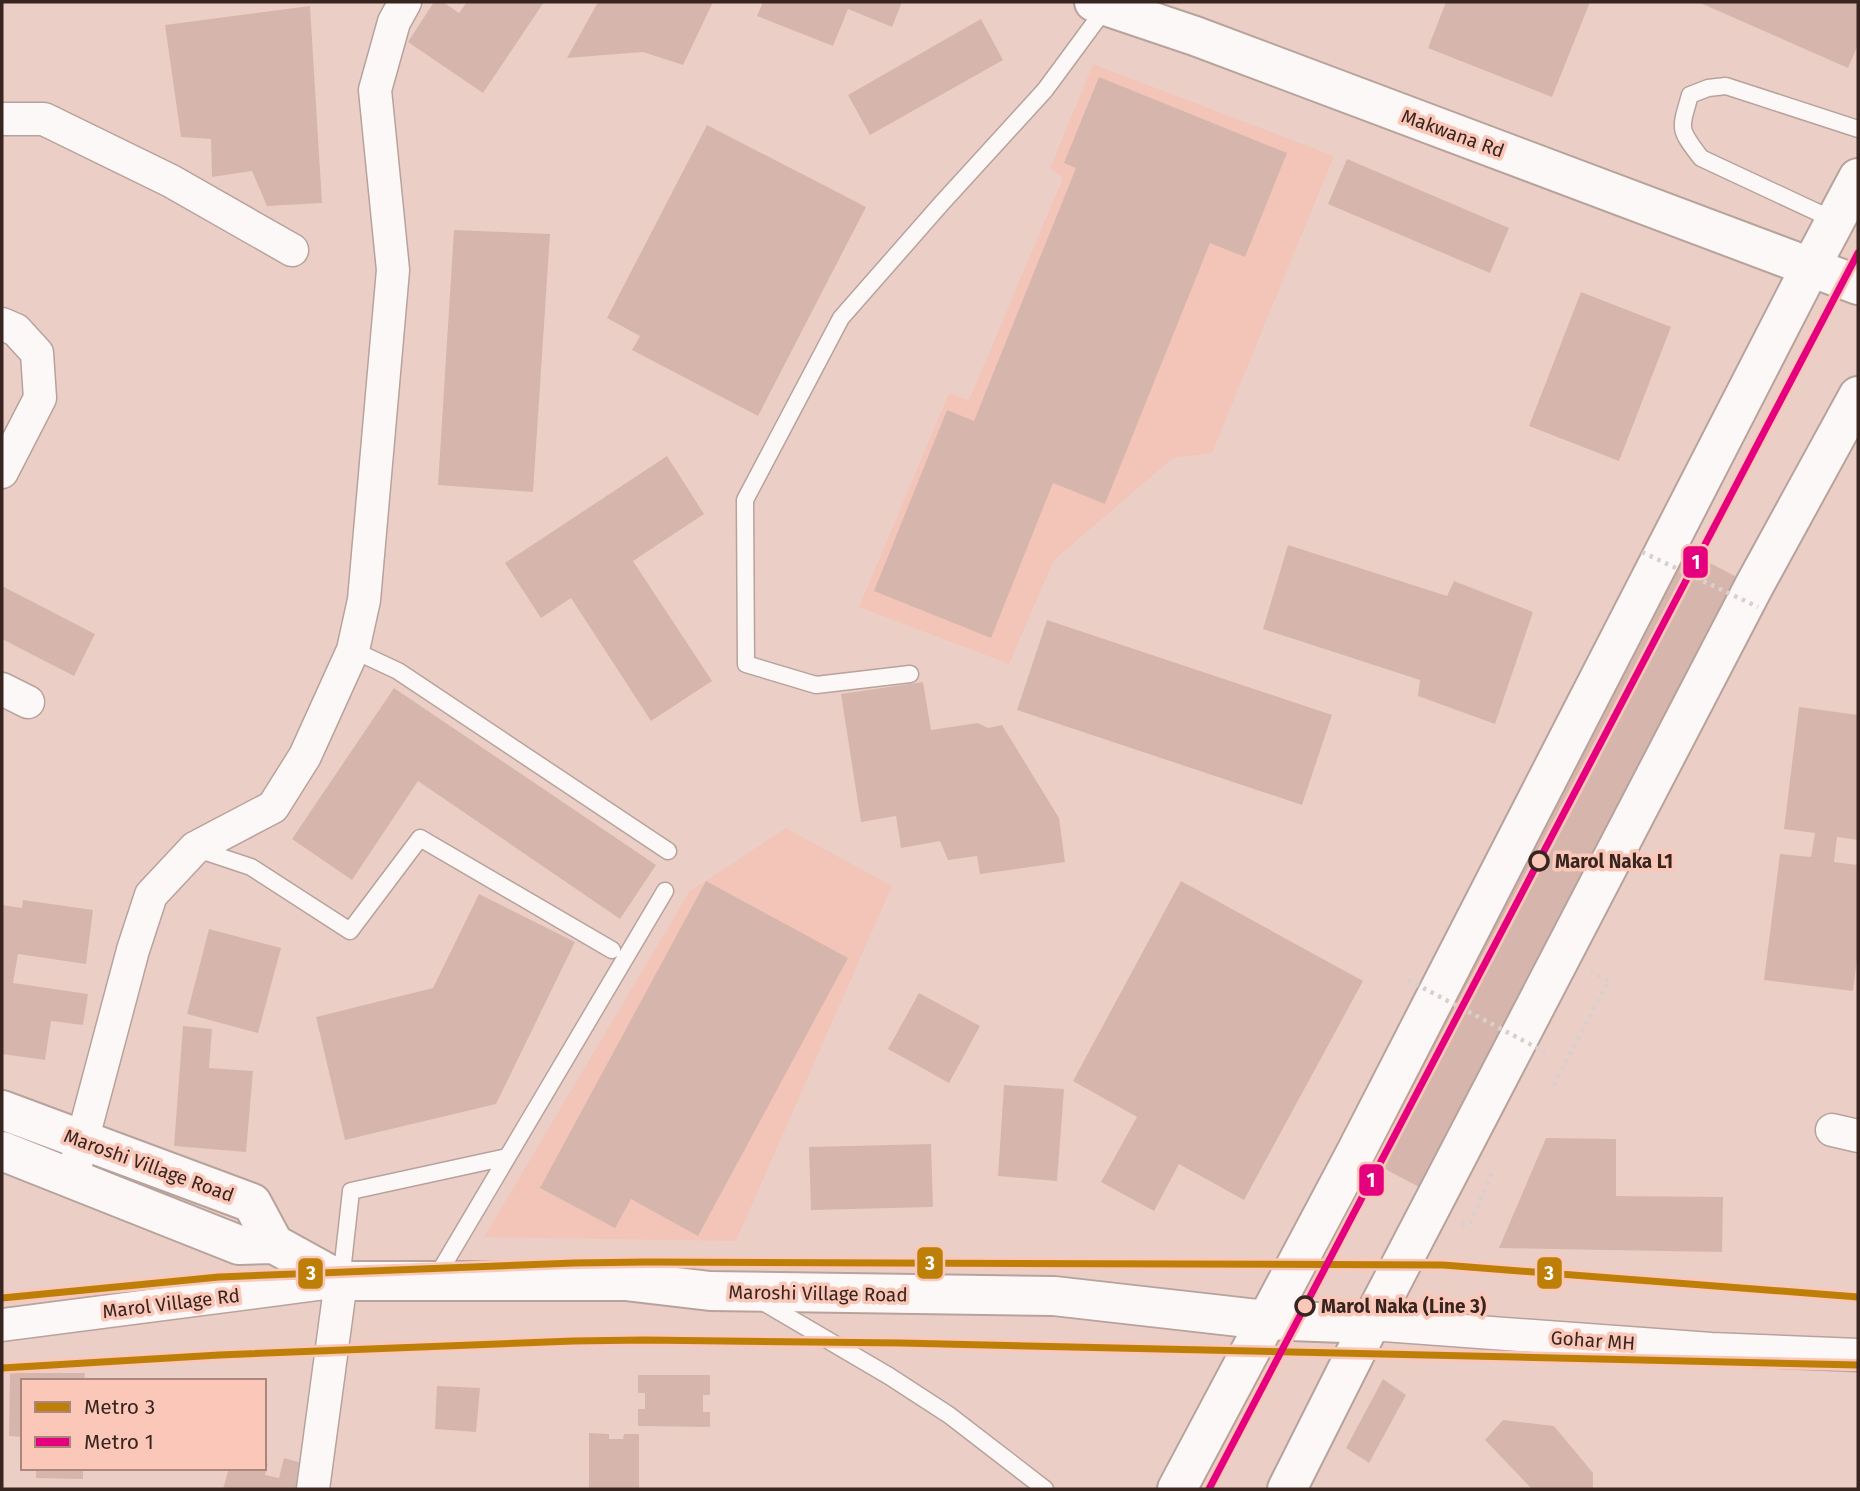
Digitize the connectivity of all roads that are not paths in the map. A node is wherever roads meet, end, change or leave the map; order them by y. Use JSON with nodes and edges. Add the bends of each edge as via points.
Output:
{"nodes":[{"id":1,"x":404,"y":2,"type":"edge"},
{"id":2,"x":1101,"y":4,"type":"edge"},
{"id":3,"x":2,"y":120,"type":"edge"},
{"id":4,"x":1858,"y":129,"type":"edge"},
{"id":5,"x":1858,"y":178,"type":"edge"},
{"id":6,"x":1836,"y":221,"type":"junction"},
{"id":7,"x":292,"y":250,"type":"dead end"},
{"id":8,"x":1811,"y":266,"type":"junction"},
{"id":9,"x":1858,"y":285,"type":"edge"},
{"id":10,"x":2,"y":324,"type":"edge"},
{"id":11,"x":1858,"y":396,"type":"edge"},
{"id":12,"x":2,"y":472,"type":"edge"},
{"id":13,"x":353,"y":650,"type":"junction"},
{"id":14,"x":910,"y":674,"type":"dead end"},
{"id":15,"x":195,"y":848,"type":"junction"},
{"id":16,"x":668,"y":851,"type":"dead end"},
{"id":17,"x":665,"y":891,"type":"dead end"},
{"id":18,"x":611,"y":950,"type":"dead end"},
{"id":19,"x":2,"y":1110,"type":"edge"},
{"id":20,"x":82,"y":1140,"type":"junction"},
{"id":21,"x":2,"y":1152,"type":"edge"},
{"id":22,"x":508,"y":1157,"type":"junction"},
{"id":23,"x":72,"y":1178,"type":"junction"},
{"id":24,"x":274,"y":1244,"type":"junction"},
{"id":25,"x":341,"y":1281,"type":"junction"},
{"id":26,"x":434,"y":1281,"type":"junction"},
{"id":27,"x":744,"y":1291,"type":"junction"},
{"id":28,"x":1266,"y":1320,"type":"junction"},
{"id":29,"x":1370,"y":1324,"type":"junction"},
{"id":30,"x":2,"y":1325,"type":"edge"},
{"id":31,"x":1858,"y":1354,"type":"edge"},
{"id":32,"x":313,"y":1489,"type":"edge"},
{"id":33,"x":1045,"y":1489,"type":"edge"},
{"id":34,"x":1177,"y":1489,"type":"edge"},
{"id":35,"x":1287,"y":1489,"type":"edge"}],
"edges":[{"from":1,"to":13,"type":"street","via":[[375,90],[393,270],[364,600]]},
{"from":2,"to":8,"type":"main road","name":"Makwana Rd"},
{"from":2,"to":14,"type":"lane","via":[[1045,90],[841,318],[745,500],[746,664],[816,685]]},
{"from":3,"to":7,"type":"street","via":[[44,119],[171,181]]},
{"from":4,"to":6,"type":"lane","via":[[1726,86],[1690,95],[1681,125],[1701,158]]},
{"from":5,"to":6,"type":"main road"},
{"from":6,"to":8,"type":"main road"},
{"from":8,"to":9,"type":"main road","name":"Makwana Rd"},
{"from":8,"to":28,"type":"main road"},
{"from":10,"to":12,"type":"street","via":[[16,330],[37,353],[40,398]]},
{"from":11,"to":29,"type":"main road","via":[[1754,586]]},
{"from":13,"to":15,"type":"street","via":[[305,756],[273,807]]},
{"from":13,"to":16,"type":"lane","via":[[398,671]]},
{"from":15,"to":18,"type":"lane","via":[[251,867],[350,931],[420,838]]},
{"from":15,"to":20,"type":"street","via":[[151,895]]},
{"from":17,"to":22,"type":"lane"},
{"from":19,"to":20,"type":"main road","name":"Maroshi Village Road"},
{"from":20,"to":23,"type":"street"},
{"from":20,"to":24,"type":"main road","name":"Maroshi Village Road","via":[[252,1203]]},
{"from":21,"to":23,"type":"main road","name":"Maroshi Village Road"},
{"from":22,"to":25,"type":"lane","via":[[351,1191]]},
{"from":22,"to":26,"type":"lane"},
{"from":23,"to":24,"type":"main road","name":"Maroshi Village Road","via":[[239,1245]]},
{"from":24,"to":25,"type":"main road","name":"Maroshi Village Road"},
{"from":25,"to":26,"type":"main road","name":"Maroshi Village Road"},
{"from":25,"to":30,"type":"street","name":"Marol Village Rd"},
{"from":25,"to":32,"type":"street"},
{"from":26,"to":27,"type":"main road","name":"Maroshi Village Road","via":[[625,1281]]},
{"from":27,"to":28,"type":"main road","name":"Maroshi Village Road","via":[[1054,1296]]},
{"from":27,"to":33,"type":"lane","via":[[919,1395]]},
{"from":28,"to":29,"type":"main road","name":"Maroshi Village Road"},
{"from":28,"to":34,"type":"main road"},
{"from":29,"to":31,"type":"street","name":"Gohar MH","via":[[1711,1349]]},
{"from":29,"to":35,"type":"main road"}]}
